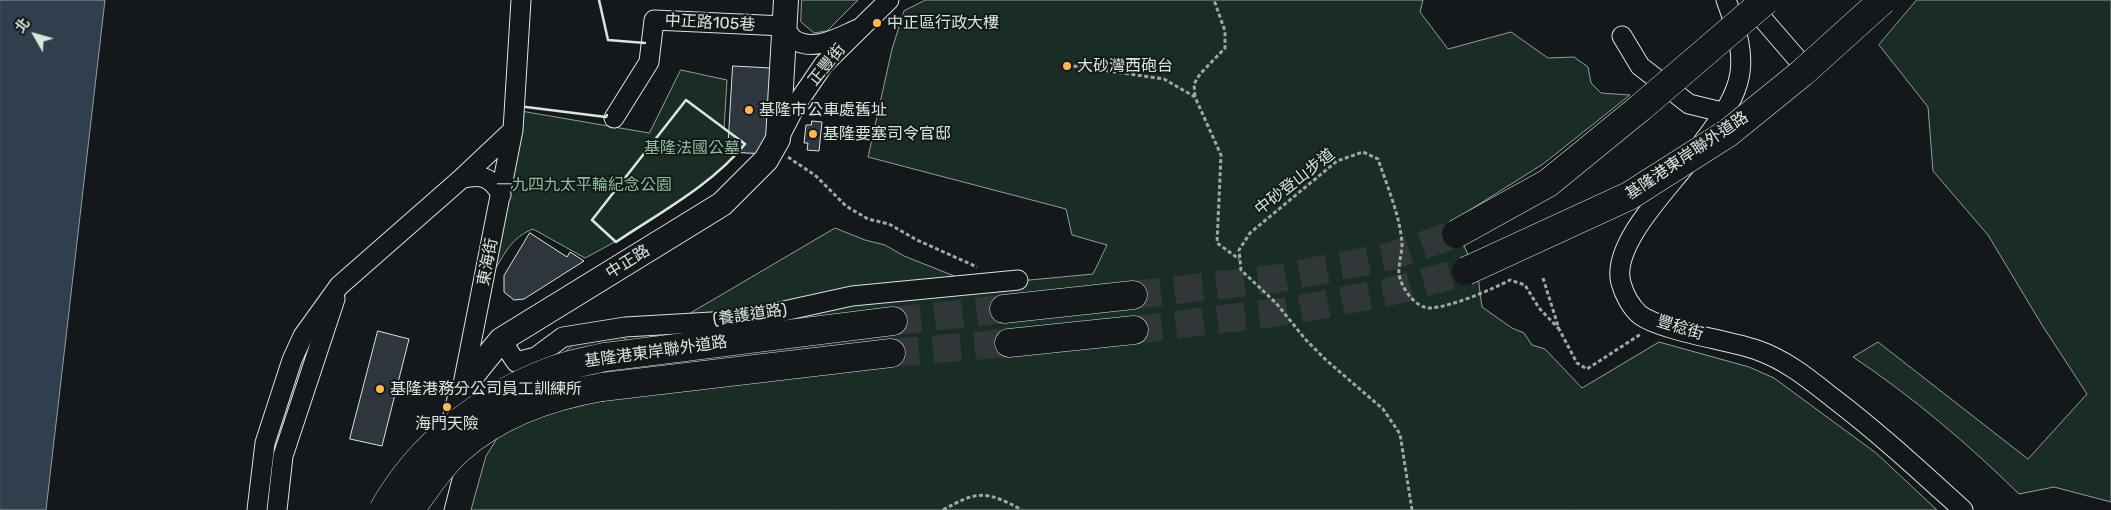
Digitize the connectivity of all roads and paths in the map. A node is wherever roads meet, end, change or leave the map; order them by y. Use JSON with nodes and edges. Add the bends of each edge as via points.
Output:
{"nodes":[{"id":1,"x":521,"y":0,"type":"edge"},
{"id":2,"x":786,"y":0,"type":"edge"},
{"id":3,"x":888,"y":0,"type":"edge"},
{"id":4,"x":1214,"y":0,"type":"edge"},
{"id":5,"x":1726,"y":0,"type":"edge"},
{"id":6,"x":1883,"y":0,"type":"edge"},
{"id":7,"x":1760,"y":5,"type":"edge"},
{"id":8,"x":784,"y":26,"type":"junction"},
{"id":9,"x":858,"y":29,"type":"junction"},
{"id":10,"x":1622,"y":36,"type":"dead end"},
{"id":11,"x":1067,"y":65,"type":"dead end"},
{"id":12,"x":1806,"y":69,"type":"junction"},
{"id":13,"x":1195,"y":97,"type":"junction"},
{"id":14,"x":1726,"y":113,"type":"junction"},
{"id":15,"x":614,"y":118,"type":"dead end"},
{"id":16,"x":513,"y":130,"type":"junction"},
{"id":17,"x":776,"y":143,"type":"junction"},
{"id":18,"x":461,"y":179,"type":"junction"},
{"id":19,"x":501,"y":195,"type":"junction"},
{"id":20,"x":1456,"y":234,"type":"tunnel mouth"},
{"id":21,"x":1240,"y":259,"type":"junction"},
{"id":22,"x":984,"y":270,"type":"dead end"},
{"id":23,"x":1466,"y":270,"type":"tunnel mouth"},
{"id":24,"x":1543,"y":278,"type":"dead end"},
{"id":25,"x":1018,"y":280,"type":"dead end"},
{"id":26,"x":339,"y":286,"type":"junction"},
{"id":27,"x":1133,"y":294,"type":"tunnel mouth"},
{"id":28,"x":1004,"y":309,"type":"tunnel mouth"},
{"id":29,"x":893,"y":321,"type":"tunnel mouth"},
{"id":30,"x":1659,"y":323,"type":"junction"},
{"id":31,"x":1559,"y":329,"type":"junction"},
{"id":32,"x":1134,"y":330,"type":"tunnel mouth"},
{"id":33,"x":501,"y":340,"type":"junction"},
{"id":34,"x":1009,"y":342,"type":"tunnel mouth"},
{"id":35,"x":891,"y":353,"type":"tunnel mouth"},
{"id":36,"x":461,"y":393,"type":"junction"},
{"id":37,"x":257,"y":510,"type":"edge"},
{"id":38,"x":277,"y":510,"type":"edge"},
{"id":39,"x":383,"y":510,"type":"edge"},
{"id":40,"x":410,"y":510,"type":"edge"},
{"id":41,"x":431,"y":510,"type":"edge"},
{"id":42,"x":943,"y":510,"type":"edge"},
{"id":43,"x":1022,"y":510,"type":"edge"},
{"id":44,"x":1412,"y":510,"type":"edge"},
{"id":45,"x":1962,"y":510,"type":"edge"}],
"edges":[{"from":1,"to":16,"type":"street","name":"東海街"},
{"from":2,"to":8,"type":"main road"},
{"from":3,"to":9,"type":"street","name":"正豐街"},
{"from":4,"to":13,"type":"path","via":[[1225,32],[1225,48],[1200,74],[1194,84]]},
{"from":5,"to":14,"type":"street","name":"豐稔街","via":[[1742,52],[1734,96]]},
{"from":6,"to":12,"type":"highway","name":"基隆港東岸聯外道路","bridge":true},
{"from":7,"to":12,"type":"street"},
{"from":7,"to":20,"type":"highway","bridge":true,"via":[[1548,183]]},
{"from":8,"to":9,"type":"street","via":[[793,39],[808,45],[825,44]]},
{"from":8,"to":15,"type":"street","name":"中正路105巷","via":[[654,20],[648,62]]},
{"from":8,"to":17,"type":"main road"},
{"from":9,"to":17,"type":"street","name":"正豐街","via":[[824,64],[796,105]]},
{"from":10,"to":14,"type":"street","via":[[1640,66],[1689,104]]},
{"from":11,"to":13,"type":"path","via":[[1164,79]]},
{"from":12,"to":23,"type":"highway","name":"基隆港東岸聯外道路","bridge":true,"via":[[1728,133],[1629,196]]},
{"from":13,"to":21,"type":"path","via":[[1220,154],[1217,243]]},
{"from":14,"to":30,"type":"street","name":"豐稔街","via":[[1631,237],[1622,258],[1620,281],[1628,300],[1640,315]]},
{"from":16,"to":18,"type":"street"},
{"from":16,"to":19,"type":"street","name":"東海街"},
{"from":17,"to":22,"type":"path","via":[[846,206],[868,219],[888,224]]},
{"from":17,"to":33,"type":"main road","name":"中正路","via":[[757,169],[722,204]]},
{"from":18,"to":19,"type":"street","via":[[471,176],[489,179]]},
{"from":18,"to":26,"type":"street"},
{"from":19,"to":36,"type":"street","name":"東海街"},
{"from":21,"to":31,"type":"path","name":"中砂登山步道","via":[[1239,250],[1250,233],[1337,161],[1363,152],[1378,159],[1381,168],[1402,244],[1399,275],[1412,301],[1430,308],[1491,291],[1510,280],[1524,285],[1539,308]]},
{"from":21,"to":44,"type":"path","via":[[1241,270],[1276,303],[1306,340],[1382,409],[1396,428],[1400,434]]},
{"from":24,"to":31,"type":"path"},
{"from":25,"to":33,"type":"street","name":"(養護道路)","via":[[852,296],[729,321],[666,323],[580,334],[563,337],[536,357],[516,362]]},
{"from":26,"to":37,"type":"street","via":[[303,336],[292,360],[265,444]]},
{"from":26,"to":38,"type":"street","via":[[283,456]]},
{"from":27,"to":28,"type":"highway"},
{"from":29,"to":39,"type":"highway","name":"基隆港東岸聯外道路","bridge":true,"via":[[605,357],[555,369],[523,383],[446,432],[417,461]]},
{"from":30,"to":31,"type":"path","via":[[1587,369],[1577,363]]},
{"from":30,"to":45,"type":"street","name":"豐稔街","via":[[1756,350],[1793,368],[1869,426]]},
{"from":32,"to":34,"type":"highway"},
{"from":33,"to":36,"type":"main road","name":"中正路"},
{"from":35,"to":40,"type":"highway","name":"基隆港東岸聯外道路","bridge":true,"via":[[570,392],[520,410],[486,427],[456,451]]},
{"from":36,"to":41,"type":"main road","name":"中正路"},
{"from":42,"to":43,"type":"path","via":[[960,500],[979,495],[991,495]]}]}
